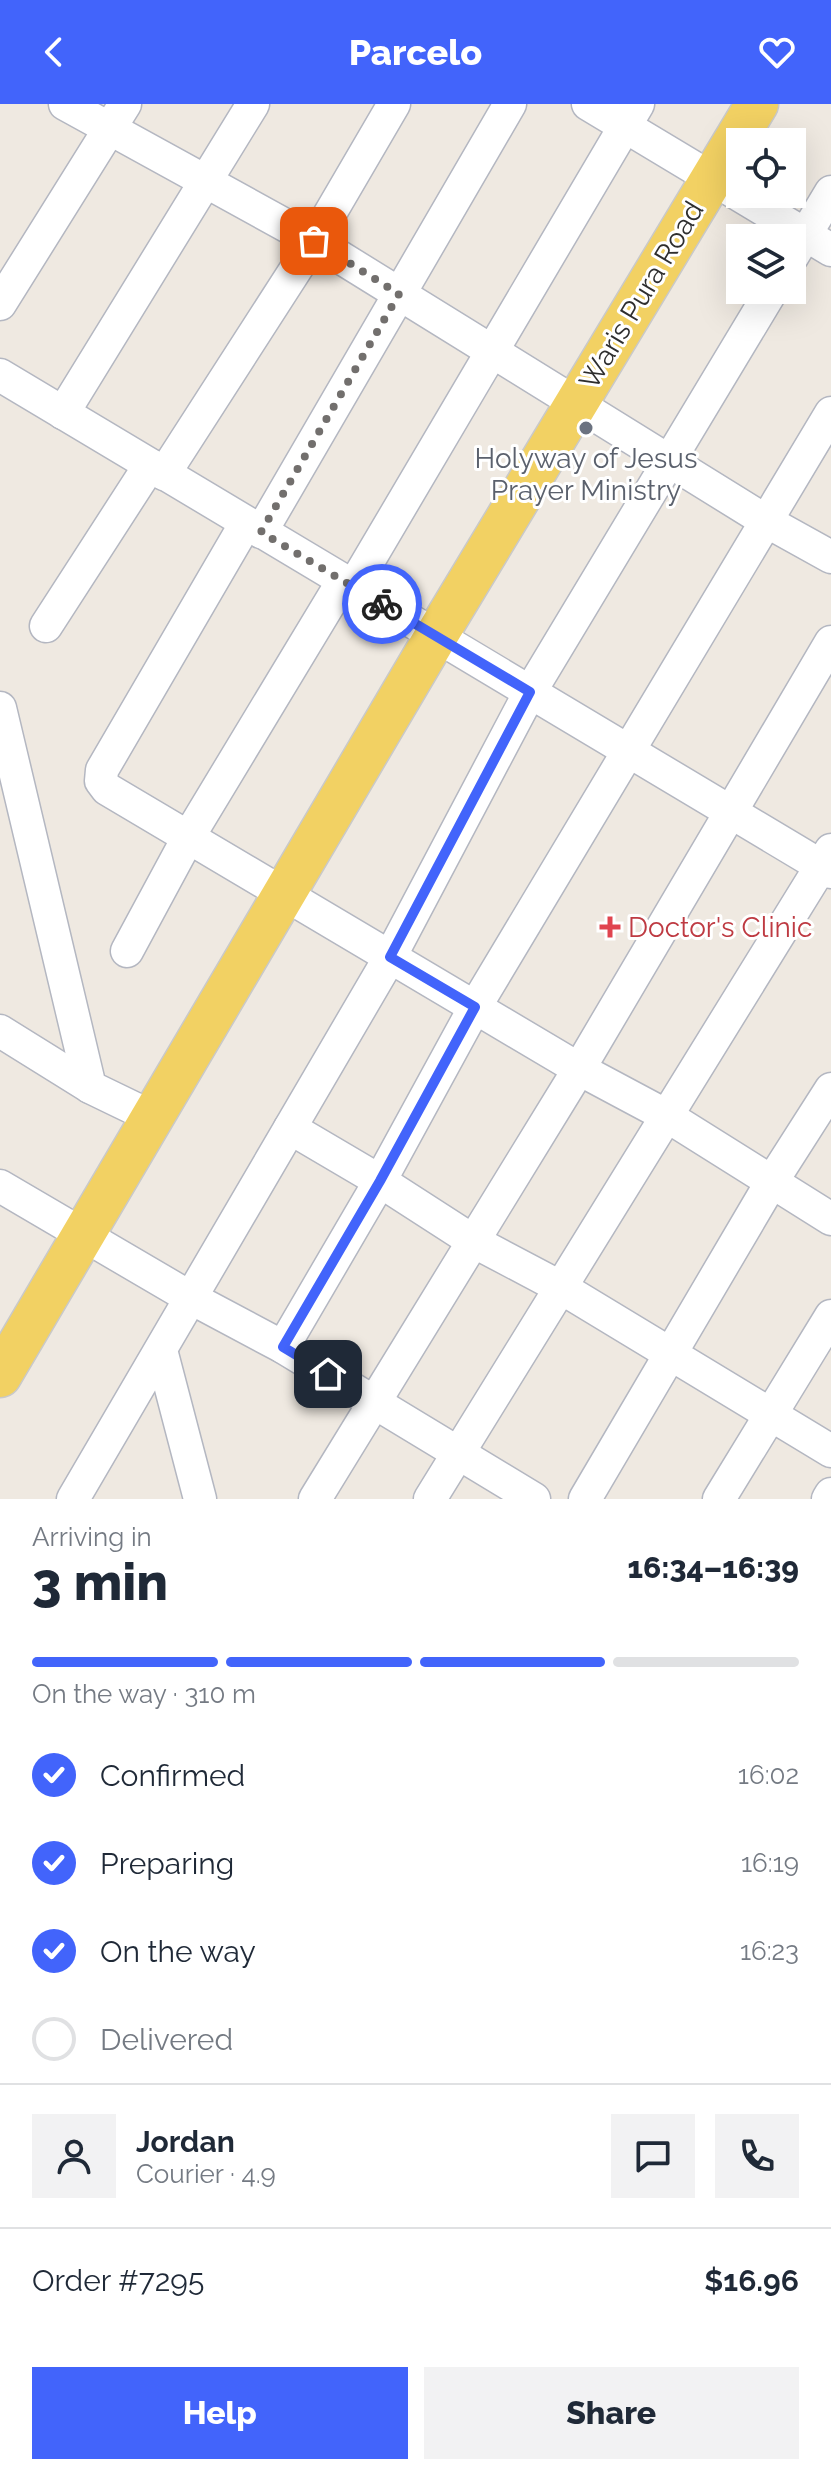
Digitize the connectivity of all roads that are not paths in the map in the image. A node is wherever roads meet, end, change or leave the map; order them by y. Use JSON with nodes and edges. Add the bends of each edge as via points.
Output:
{"nodes":[{"id":1,"x":65,"y":104,"type":"edge"},
{"id":2,"x":253,"y":104,"type":"edge"},
{"id":3,"x":394,"y":104,"type":"edge"},
{"id":4,"x":510,"y":104,"type":"edge"},
{"id":5,"x":588,"y":104,"type":"edge"},
{"id":6,"x":757,"y":104,"type":"edge"},
{"id":7,"x":631,"y":116,"type":"edge"},
{"id":8,"x":118,"y":117,"type":"edge"},
{"id":9,"x":711,"y":179,"type":"junction"},
{"id":10,"x":206,"y":184,"type":"junction"},
{"id":11,"x":831,"y":192,"type":"edge"},
{"id":12,"x":314,"y":241,"type":"junction"},
{"id":13,"x":809,"y":247,"type":"edge"},
{"id":14,"x":399,"y":294,"type":"junction"},
{"id":15,"x":0,"y":304,"type":"edge"},
{"id":16,"x":764,"y":304,"type":"edge"},
{"id":17,"x":492,"y":351,"type":"junction"},
{"id":18,"x":0,"y":375,"type":"edge"},
{"id":19,"x":576,"y":404,"type":"junction"},
{"id":20,"x":63,"y":413,"type":"junction"},
{"id":21,"x":831,"y":413,"type":"edge"},
{"id":22,"x":669,"y":461,"type":"junction"},
{"id":23,"x":157,"y":469,"type":"junction"},
{"id":24,"x":766,"y":521,"type":"junction"},
{"id":25,"x":254,"y":528,"type":"junction"},
{"id":26,"x":831,"y":557,"type":"edge"},
{"id":27,"x":348,"y":584,"type":"junction"},
{"id":28,"x":46,"y":626,"type":"dead end"},
{"id":29,"x":831,"y":642,"type":"edge"},
{"id":30,"x":431,"y":644,"type":"junction"},
{"id":31,"x":530,"y":692,"type":"junction"},
{"id":32,"x":0,"y":708,"type":"edge"},
{"id":33,"x":628,"y":751,"type":"junction"},
{"id":34,"x":5,"y":754,"type":"edge"},
{"id":35,"x":733,"y":811,"type":"junction"},
{"id":36,"x":189,"y":836,"type":"junction"},
{"id":37,"x":828,"y":862,"type":"edge"},
{"id":38,"x":284,"y":893,"type":"junction"},
{"id":39,"x":127,"y":951,"type":"dead end"},
{"id":40,"x":390,"y":957,"type":"junction"},
{"id":41,"x":475,"y":1007,"type":"junction"},
{"id":42,"x":0,"y":1031,"type":"edge"},
{"id":43,"x":579,"y":1069,"type":"junction"},
{"id":44,"x":90,"y":1087,"type":"junction"},
{"id":45,"x":831,"y":1089,"type":"edge"},
{"id":46,"x":667,"y":1116,"type":"junction"},
{"id":47,"x":152,"y":1117,"type":"junction"},
{"id":48,"x":290,"y":1128,"type":"junction"},
{"id":49,"x":380,"y":1181,"type":"junction"},
{"id":50,"x":771,"y":1183,"type":"junction"},
{"id":51,"x":0,"y":1186,"type":"edge"},
{"id":52,"x":831,"y":1219,"type":"edge"},
{"id":53,"x":83,"y":1235,"type":"junction"},
{"id":54,"x":473,"y":1241,"type":"junction"},
{"id":55,"x":560,"y":1287,"type":"junction"},
{"id":56,"x":191,"y":1298,"type":"junction"},
{"id":57,"x":831,"y":1316,"type":"edge"},
{"id":58,"x":283,"y":1347,"type":"junction"},
{"id":59,"x":161,"y":1350,"type":"junction"},
{"id":60,"x":671,"y":1353,"type":"junction"},
{"id":61,"x":0,"y":1376,"type":"edge"},
{"id":62,"x":373,"y":1401,"type":"junction"},
{"id":63,"x":770,"y":1414,"type":"junction"},
{"id":64,"x":831,"y":1451,"type":"edge"},
{"id":65,"x":457,"y":1454,"type":"junction"},
{"id":66,"x":193,"y":1493,"type":"edge"},
{"id":67,"x":73,"y":1499,"type":"edge"},
{"id":68,"x":315,"y":1499,"type":"edge"},
{"id":69,"x":430,"y":1499,"type":"edge"},
{"id":70,"x":534,"y":1499,"type":"edge"},
{"id":71,"x":585,"y":1499,"type":"edge"},
{"id":72,"x":719,"y":1499,"type":"edge"}],
"edges":[{"from":1,"to":8,"type":"street"},
{"from":2,"to":10,"type":"street"},
{"from":3,"to":12,"type":"street"},
{"from":4,"to":14,"type":"street"},
{"from":5,"to":7,"type":"street"},
{"from":6,"to":9,"type":"main road","name":"Waris Pura Road"},
{"from":7,"to":9,"type":"street"},
{"from":7,"to":17,"type":"street"},
{"from":8,"to":10,"type":"street"},
{"from":8,"to":15,"type":"street"},
{"from":9,"to":13,"type":"street"},
{"from":9,"to":19,"type":"main road","name":"Waris Pura Road"},
{"from":10,"to":12,"type":"street"},
{"from":10,"to":20,"type":"street"},
{"from":11,"to":13,"type":"street"},
{"from":12,"to":14,"type":"street"},
{"from":12,"to":23,"type":"street"},
{"from":14,"to":17,"type":"street"},
{"from":14,"to":25,"type":"street"},
{"from":16,"to":22,"type":"street"},
{"from":17,"to":19,"type":"street"},
{"from":17,"to":27,"type":"street"},
{"from":18,"to":20,"type":"street"},
{"from":19,"to":22,"type":"street"},
{"from":19,"to":30,"type":"main road","name":"Waris Pura Road"},
{"from":20,"to":23,"type":"street"},
{"from":21,"to":24,"type":"street"},
{"from":22,"to":24,"type":"street"},
{"from":22,"to":31,"type":"street"},
{"from":23,"to":25,"type":"street"},
{"from":23,"to":28,"type":"street"},
{"from":24,"to":26,"type":"street"},
{"from":24,"to":33,"type":"street"},
{"from":25,"to":27,"type":"street"},
{"from":25,"to":36,"type":"street","via":[[102,770],[107,789]]},
{"from":27,"to":30,"type":"street"},
{"from":27,"to":36,"type":"street"},
{"from":29,"to":35,"type":"street"},
{"from":30,"to":31,"type":"street"},
{"from":30,"to":38,"type":"main road","name":"Waris Pura Road"},
{"from":31,"to":33,"type":"street"},
{"from":31,"to":40,"type":"street"},
{"from":32,"to":34,"type":"street"},
{"from":33,"to":35,"type":"street"},
{"from":33,"to":41,"type":"street"},
{"from":34,"to":44,"type":"street"},
{"from":35,"to":37,"type":"street"},
{"from":35,"to":43,"type":"street"},
{"from":36,"to":38,"type":"street"},
{"from":36,"to":39,"type":"street"},
{"from":37,"to":46,"type":"street"},
{"from":38,"to":40,"type":"street"},
{"from":38,"to":47,"type":"main road","name":"Waris Pura Road"},
{"from":40,"to":41,"type":"street"},
{"from":40,"to":48,"type":"street"},
{"from":41,"to":43,"type":"street"},
{"from":41,"to":49,"type":"street"},
{"from":42,"to":44,"type":"street"},
{"from":43,"to":46,"type":"street"},
{"from":43,"to":54,"type":"street"},
{"from":44,"to":47,"type":"street"},
{"from":45,"to":50,"type":"street"},
{"from":46,"to":50,"type":"street"},
{"from":46,"to":55,"type":"street"},
{"from":47,"to":53,"type":"main road","name":"Waris Pura Road"},
{"from":48,"to":49,"type":"street"},
{"from":48,"to":56,"type":"street"},
{"from":49,"to":54,"type":"street"},
{"from":49,"to":58,"type":"street"},
{"from":50,"to":52,"type":"street"},
{"from":50,"to":60,"type":"street"},
{"from":51,"to":53,"type":"street"},
{"from":53,"to":56,"type":"street"},
{"from":53,"to":61,"type":"main road","name":"Waris Pura Road"},
{"from":54,"to":55,"type":"street"},
{"from":54,"to":62,"type":"street"},
{"from":55,"to":60,"type":"street"},
{"from":55,"to":65,"type":"street"},
{"from":56,"to":58,"type":"street"},
{"from":56,"to":59,"type":"street"},
{"from":57,"to":63,"type":"street"},
{"from":58,"to":62,"type":"street"},
{"from":59,"to":66,"type":"street"},
{"from":59,"to":67,"type":"street"},
{"from":60,"to":63,"type":"street"},
{"from":60,"to":71,"type":"street"},
{"from":62,"to":65,"type":"street"},
{"from":62,"to":68,"type":"street"},
{"from":63,"to":64,"type":"street"},
{"from":63,"to":72,"type":"street"},
{"from":65,"to":69,"type":"street"},
{"from":65,"to":70,"type":"street"}]}
